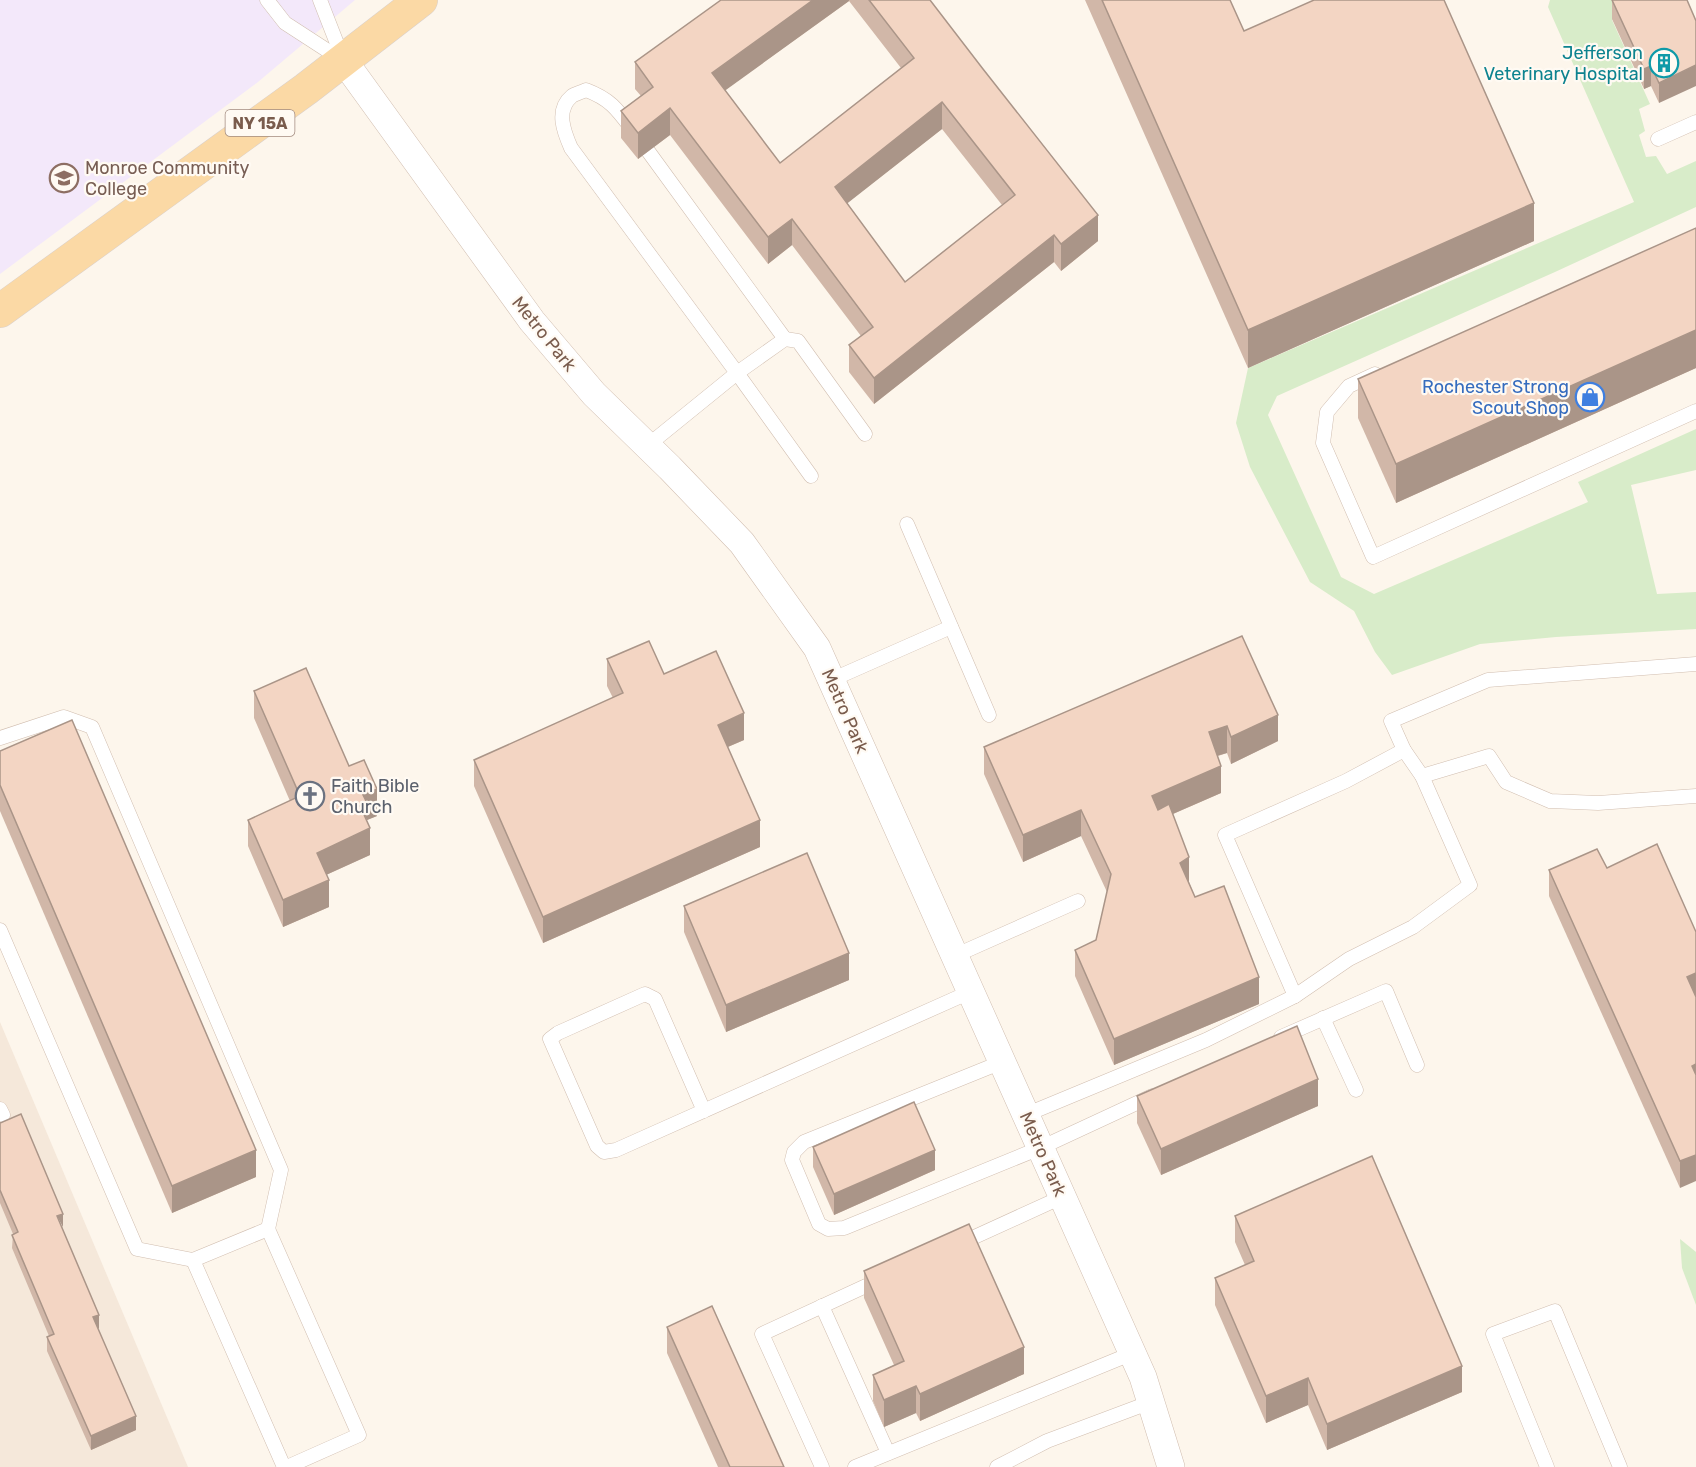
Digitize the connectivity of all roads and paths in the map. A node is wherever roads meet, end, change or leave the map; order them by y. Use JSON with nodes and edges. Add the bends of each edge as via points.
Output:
{"nodes":[{"id":1,"x":267,"y":0,"type":"edge"},
{"id":2,"x":320,"y":0,"type":"edge"},
{"id":3,"x":421,"y":0,"type":"edge"},
{"id":4,"x":344,"y":61,"type":"junction"},
{"id":5,"x":1696,"y":122,"type":"edge"},
{"id":6,"x":632,"y":130,"type":"edge"},
{"id":7,"x":1658,"y":139,"type":"dead end"},
{"id":8,"x":648,"y":151,"type":"edge"},
{"id":9,"x":0,"y":311,"type":"edge"},
{"id":10,"x":785,"y":339,"type":"junction"},
{"id":11,"x":1392,"y":366,"type":"edge"},
{"id":12,"x":737,"y":373,"type":"junction"},
{"id":13,"x":1696,"y":411,"type":"edge"},
{"id":14,"x":865,"y":434,"type":"dead end"},
{"id":15,"x":647,"y":446,"type":"junction"},
{"id":16,"x":812,"y":476,"type":"dead end"},
{"id":17,"x":906,"y":524,"type":"dead end"},
{"id":18,"x":951,"y":627,"type":"junction"},
{"id":19,"x":1696,"y":664,"type":"edge"},
{"id":20,"x":831,"y":680,"type":"junction"},
{"id":21,"x":989,"y":715,"type":"dead end"},
{"id":22,"x":0,"y":738,"type":"edge"},
{"id":23,"x":1404,"y":750,"type":"junction"},
{"id":24,"x":1422,"y":776,"type":"junction"},
{"id":25,"x":1696,"y":796,"type":"edge"},
{"id":26,"x":1078,"y":901,"type":"dead end"},
{"id":27,"x":0,"y":930,"type":"edge"},
{"id":28,"x":954,"y":956,"type":"junction"},
{"id":29,"x":970,"y":992,"type":"junction"},
{"id":30,"x":1295,"y":996,"type":"junction"},
{"id":31,"x":1323,"y":1018,"type":"junction"},
{"id":32,"x":1269,"y":1043,"type":"edge"},
{"id":33,"x":1002,"y":1062,"type":"junction"},
{"id":34,"x":1417,"y":1065,"type":"dead end"},
{"id":35,"x":1356,"y":1090,"type":"dead end"},
{"id":36,"x":1160,"y":1093,"type":"edge"},
{"id":37,"x":704,"y":1111,"type":"junction"},
{"id":38,"x":1025,"y":1115,"type":"junction"},
{"id":39,"x":1040,"y":1148,"type":"junction"},
{"id":40,"x":1062,"y":1197,"type":"junction"},
{"id":41,"x":268,"y":1229,"type":"junction"},
{"id":42,"x":950,"y":1248,"type":"edge"},
{"id":43,"x":193,"y":1260,"type":"junction"},
{"id":44,"x":897,"y":1272,"type":"edge"},
{"id":45,"x":822,"y":1306,"type":"junction"},
{"id":46,"x":1133,"y":1353,"type":"junction"},
{"id":47,"x":1151,"y":1402,"type":"junction"},
{"id":48,"x":888,"y":1453,"type":"junction"},
{"id":49,"x":285,"y":1467,"type":"edge"},
{"id":50,"x":822,"y":1467,"type":"edge"},
{"id":51,"x":855,"y":1467,"type":"edge"},
{"id":52,"x":997,"y":1467,"type":"edge"},
{"id":53,"x":1171,"y":1467,"type":"edge"},
{"id":54,"x":1547,"y":1467,"type":"edge"},
{"id":55,"x":1620,"y":1467,"type":"edge"}],
"edges":[{"from":1,"to":4,"type":"lane","via":[[285,23]]},
{"from":2,"to":4,"type":"lane"},
{"from":3,"to":4,"type":"main road","number":"NY 15A"},
{"from":4,"to":9,"type":"main road","number":"NY 15A"},
{"from":4,"to":15,"type":"street","name":"Metro Park","via":[[532,321],[594,394]]},
{"from":5,"to":7,"type":"lane"},
{"from":6,"to":12,"type":"lane","via":[[615,106],[586,90],[572,96],[562,111],[563,129],[571,148]]},
{"from":8,"to":10,"type":"lane"},
{"from":10,"to":12,"type":"lane"},
{"from":10,"to":14,"type":"lane","via":[[798,341]]},
{"from":11,"to":13,"type":"lane","via":[[1349,386],[1327,412],[1323,443],[1372,557]]},
{"from":12,"to":15,"type":"lane"},
{"from":12,"to":16,"type":"lane"},
{"from":15,"to":20,"type":"street","name":"Metro Park","via":[[742,543],[817,648]]},
{"from":17,"to":18,"type":"lane"},
{"from":18,"to":20,"type":"lane"},
{"from":18,"to":21,"type":"lane"},
{"from":19,"to":23,"type":"lane","via":[[1488,680],[1391,721]]},
{"from":20,"to":28,"type":"street","name":"Metro Park"},
{"from":22,"to":41,"type":"lane","via":[[64,717],[92,727],[281,1170]]},
{"from":23,"to":24,"type":"lane"},
{"from":23,"to":30,"type":"lane","via":[[1346,781],[1225,835]]},
{"from":24,"to":25,"type":"lane","via":[[1489,756],[1506,782],[1550,801],[1598,803]]},
{"from":24,"to":30,"type":"lane","via":[[1470,885],[1413,927],[1349,959]]},
{"from":26,"to":28,"type":"lane"},
{"from":27,"to":43,"type":"lane","via":[[137,1249]]},
{"from":28,"to":29,"type":"street","name":"Metro Park"},
{"from":29,"to":33,"type":"street","name":"Metro Park"},
{"from":29,"to":37,"type":"lane"},
{"from":30,"to":38,"type":"lane","via":[[1206,1040]]},
{"from":31,"to":32,"type":"lane"},
{"from":31,"to":34,"type":"lane","via":[[1386,991]]},
{"from":31,"to":35,"type":"lane"},
{"from":33,"to":38,"type":"street","name":"Metro Park"},
{"from":33,"to":39,"type":"lane","via":[[804,1142],[792,1160],[819,1224],[828,1229],[844,1228]]},
{"from":36,"to":39,"type":"lane"},
{"from":37,"to":37,"type":"lane","via":[[604,1152],[597,1146],[550,1039],[645,994],[655,999]]},
{"from":38,"to":39,"type":"street","name":"Metro Park"},
{"from":39,"to":40,"type":"street","name":"Metro Park"},
{"from":40,"to":42,"type":"lane"},
{"from":40,"to":46,"type":"street","name":"Metro Park"},
{"from":41,"to":43,"type":"lane"},
{"from":41,"to":49,"type":"lane","via":[[359,1435]]},
{"from":43,"to":49,"type":"lane"},
{"from":44,"to":45,"type":"lane"},
{"from":45,"to":48,"type":"lane"},
{"from":45,"to":50,"type":"lane","via":[[762,1334]]},
{"from":46,"to":47,"type":"street","name":"Metro Park"},
{"from":46,"to":48,"type":"lane"},
{"from":47,"to":52,"type":"lane","via":[[1047,1441]]},
{"from":47,"to":53,"type":"street","name":"Metro Park"},
{"from":48,"to":51,"type":"lane"},
{"from":54,"to":55,"type":"lane","via":[[1493,1335],[1555,1311]]}]}
